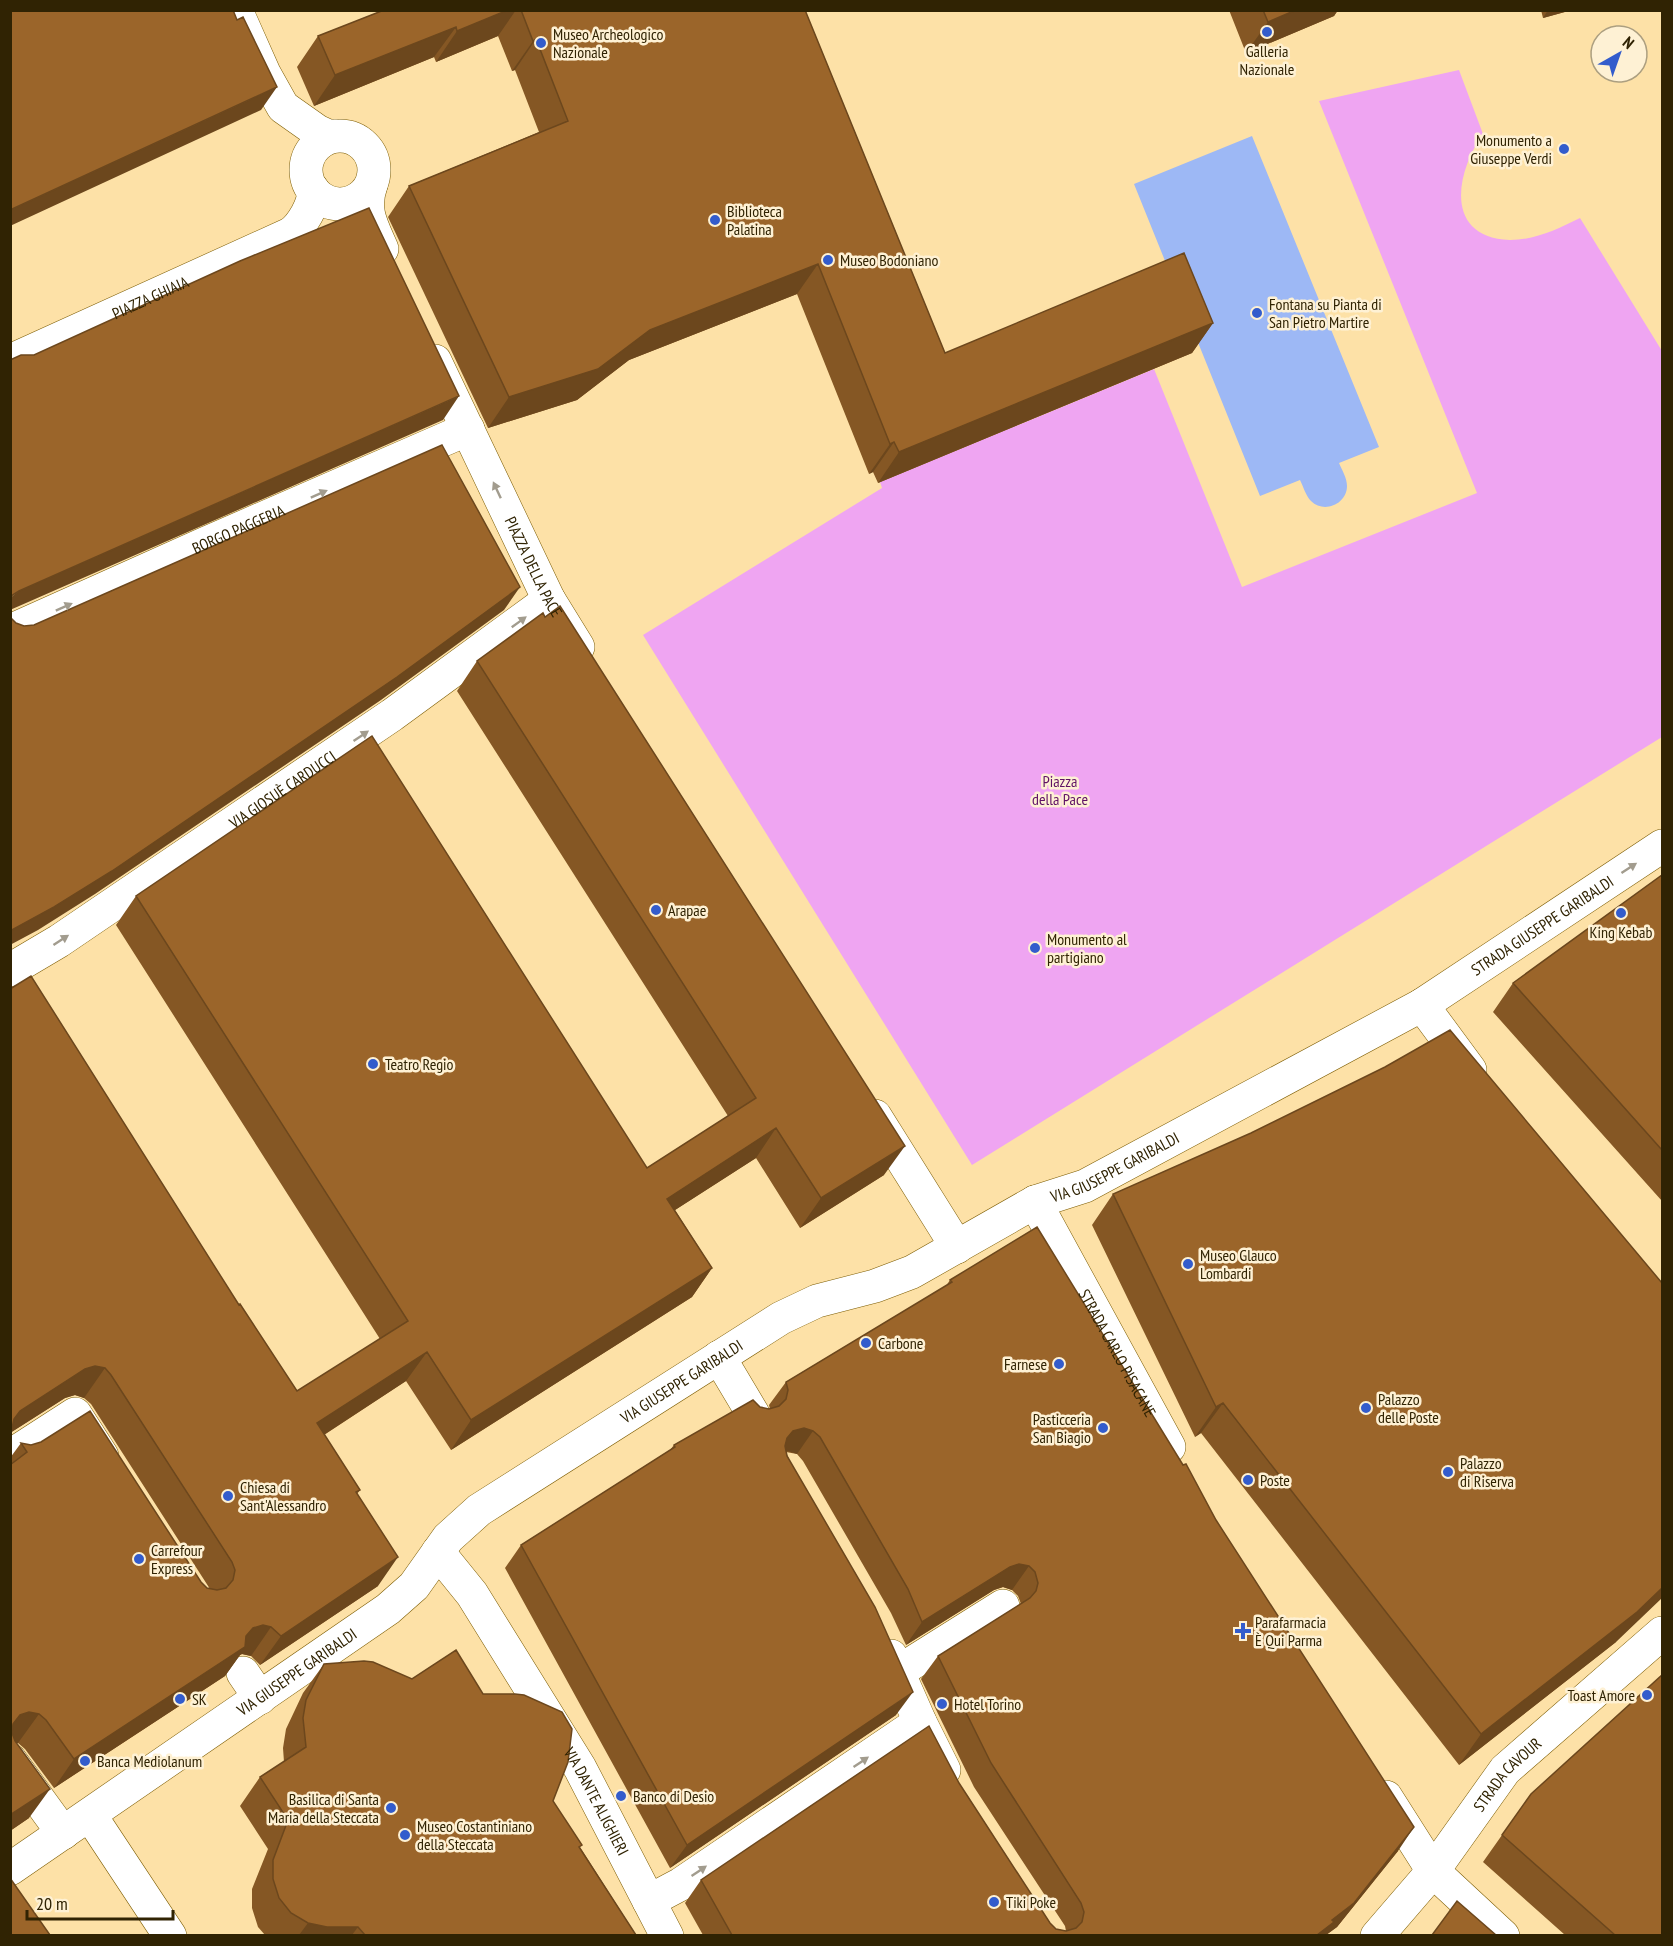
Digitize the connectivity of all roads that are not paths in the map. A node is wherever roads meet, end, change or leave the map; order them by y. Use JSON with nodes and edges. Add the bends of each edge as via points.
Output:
{"nodes":[{"id":1,"x":236,"y":10,"type":"edge"},
{"id":2,"x":281,"y":103,"type":"junction"},
{"id":3,"x":334,"y":136,"type":"junction"},
{"id":4,"x":310,"y":184,"type":"junction"},
{"id":5,"x":363,"y":193,"type":"junction"},
{"id":6,"x":290,"y":234,"type":"junction"},
{"id":7,"x":396,"y":277,"type":"edge"},
{"id":8,"x":422,"y":332,"type":"edge"},
{"id":9,"x":10,"y":361,"type":"edge"},
{"id":10,"x":468,"y":429,"type":"junction"},
{"id":11,"x":549,"y":600,"type":"junction"},
{"id":12,"x":10,"y":632,"type":"edge"},
{"id":13,"x":594,"y":673,"type":"edge"},
{"id":14,"x":1662,"y":846,"type":"edge"},
{"id":15,"x":10,"y":970,"type":"edge"},
{"id":16,"x":1422,"y":1005,"type":"junction"},
{"id":17,"x":1486,"y":1089,"type":"edge"},
{"id":18,"x":861,"y":1093,"type":"edge"},
{"id":19,"x":1035,"y":1202,"type":"junction"},
{"id":20,"x":957,"y":1247,"type":"junction"},
{"id":21,"x":719,"y":1357,"type":"junction"},
{"id":22,"x":753,"y":1414,"type":"edge"},
{"id":23,"x":10,"y":1456,"type":"edge"},
{"id":24,"x":1182,"y":1470,"type":"edge"},
{"id":25,"x":119,"y":1483,"type":"edge"},
{"id":26,"x":438,"y":1552,"type":"junction"},
{"id":27,"x":1003,"y":1606,"type":"edge"},
{"id":28,"x":879,"y":1632,"type":"edge"},
{"id":29,"x":1662,"y":1633,"type":"edge"},
{"id":30,"x":898,"y":1672,"type":"junction"},
{"id":31,"x":920,"y":1722,"type":"junction"},
{"id":32,"x":10,"y":1760,"type":"edge"},
{"id":33,"x":1369,"y":1771,"type":"edge"},
{"id":34,"x":958,"y":1796,"type":"edge"},
{"id":35,"x":90,"y":1815,"type":"junction"},
{"id":36,"x":63,"y":1833,"type":"junction"},
{"id":37,"x":10,"y":1869,"type":"edge"},
{"id":38,"x":1432,"y":1871,"type":"junction"},
{"id":39,"x":649,"y":1901,"type":"junction"},
{"id":40,"x":170,"y":1935,"type":"edge"},
{"id":41,"x":667,"y":1935,"type":"edge"},
{"id":42,"x":1377,"y":1935,"type":"edge"},
{"id":43,"x":1503,"y":1935,"type":"edge"}],
"edges":[{"from":1,"to":2,"type":"street"},
{"from":2,"to":3,"type":"street","via":[[316,131]]},
{"from":2,"to":4,"type":"street","via":[[285,125]]},
{"from":3,"to":4,"type":"street","name":"PIAZZA GHIAIA","via":[[324,139],[309,156],[306,167]]},
{"from":3,"to":5,"type":"street","via":[[355,139],[370,154],[374,164]]},
{"from":4,"to":5,"type":"street","via":[[321,198],[331,203],[344,204]]},
{"from":4,"to":6,"type":"street","name":"PIAZZA GHIAIA","via":[[313,204]]},
{"from":5,"to":6,"type":"street","name":"PIAZZA GHIAIA","via":[[333,224]]},
{"from":5,"to":7,"type":"street","via":[[367,216]]},
{"from":6,"to":9,"type":"street","name":"PIAZZA GHIAIA"},
{"from":8,"to":10,"type":"street","name":"PIAZZA DELLA PACE"},
{"from":11,"to":10,"type":"street","name":"PIAZZA DELLA PACE","one_way":true},
{"from":12,"to":10,"type":"street","name":"BORGO PAGGERIA","one_way":true},
{"from":11,"to":13,"type":"street","name":"PIAZZA DELLA PACE"},
{"from":15,"to":11,"type":"street","name":"VIA GIOSUÈ CARDUCCI","one_way":true,"via":[[392,715]]},
{"from":16,"to":14,"type":"street","name":"STRADA GIUSEPPE GARIBALDI","one_way":true},
{"from":16,"to":17,"type":"street"},
{"from":16,"to":19,"type":"street","name":"VIA GIUSEPPE GARIBALDI","via":[[1085,1186]]},
{"from":18,"to":20,"type":"street"},
{"from":19,"to":20,"type":"street","name":"VIA GIUSEPPE GARIBALDI"},
{"from":19,"to":24,"type":"street","name":"STRADA CARLO PISACANE"},
{"from":20,"to":21,"type":"street","name":"VIA GIUSEPPE GARIBALDI","via":[[894,1280],[798,1309]]},
{"from":21,"to":22,"type":"street"},
{"from":21,"to":26,"type":"street","name":"VIA GIUSEPPE GARIBALDI","via":[[479,1510]]},
{"from":23,"to":25,"type":"street","via":[[75,1414]]},
{"from":26,"to":35,"type":"street","name":"VIA GIUSEPPE GARIBALDI","via":[[401,1599],[251,1685]]},
{"from":26,"to":39,"type":"street","name":"VIA DANTE ALIGHIERI","via":[[472,1594],[579,1768]]},
{"from":27,"to":30,"type":"street"},
{"from":28,"to":30,"type":"street"},
{"from":29,"to":38,"type":"street","name":"STRADA CAVOUR","via":[[1505,1770]]},
{"from":30,"to":31,"type":"street"},
{"from":31,"to":34,"type":"street"},
{"from":39,"to":31,"type":"street","one_way":true,"via":[[681,1884]]},
{"from":32,"to":36,"type":"street"},
{"from":33,"to":38,"type":"street"},
{"from":35,"to":36,"type":"street","name":"VIA GIUSEPPE GARIBALDI"},
{"from":35,"to":40,"type":"street"},
{"from":36,"to":37,"type":"street","name":"VIA GIUSEPPE GARIBALDI"},
{"from":38,"to":42,"type":"street","name":"STRADA CAVOUR"},
{"from":38,"to":43,"type":"street"},
{"from":39,"to":41,"type":"street","name":"VIA DANTE ALIGHIERI"}]}
